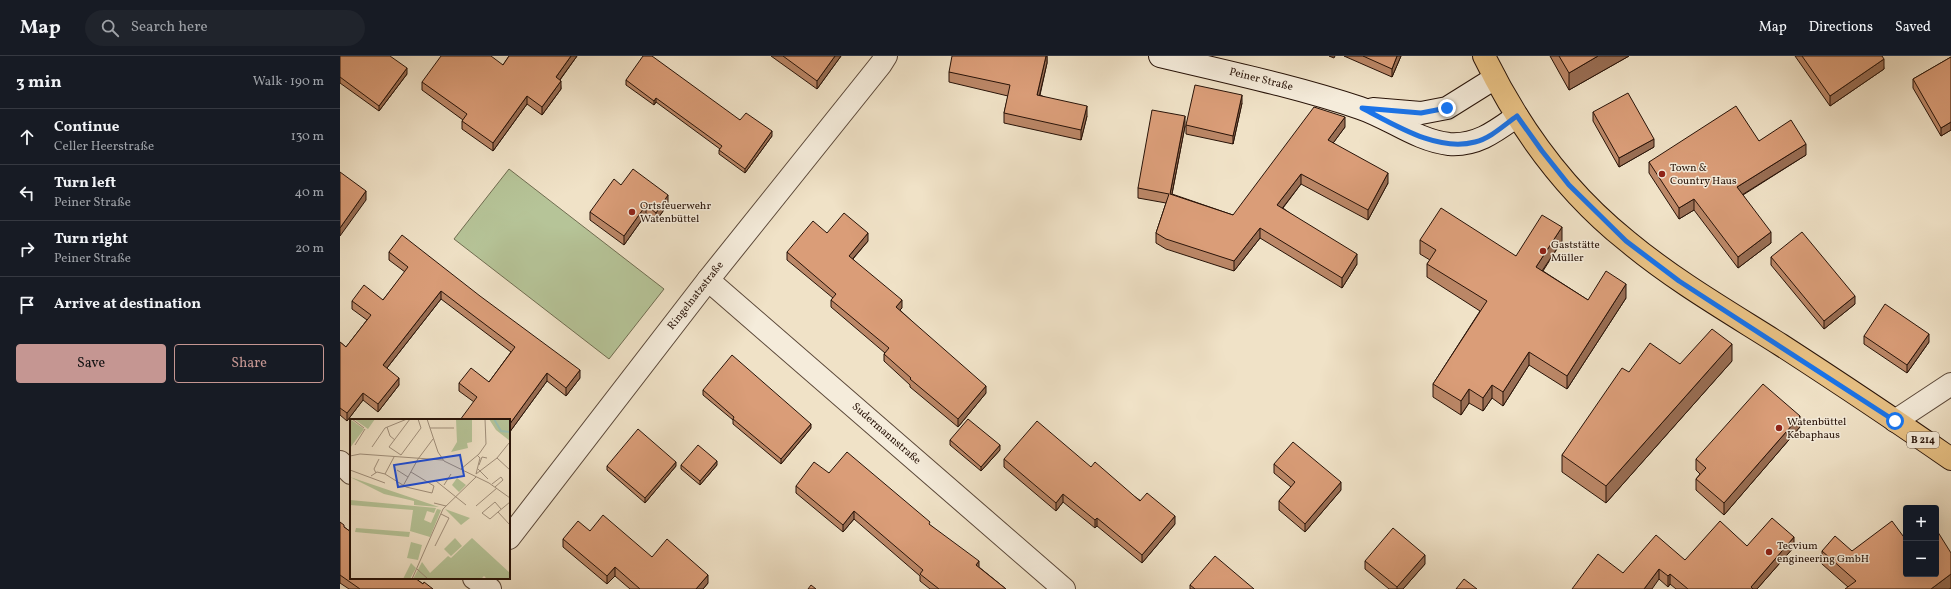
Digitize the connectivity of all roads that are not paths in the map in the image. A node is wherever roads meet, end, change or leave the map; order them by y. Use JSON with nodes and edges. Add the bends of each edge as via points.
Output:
{"nodes":[{"id":1,"x":886,"y":56,"type":"edge"},
{"id":2,"x":1160,"y":56,"type":"edge"},
{"id":3,"x":1484,"y":56,"type":"edge"},
{"id":4,"x":1495,"y":78,"type":"junction"},
{"id":5,"x":1362,"y":108,"type":"junction"},
{"id":6,"x":1517,"y":116,"type":"junction"},
{"id":7,"x":708,"y":280,"type":"junction"},
{"id":8,"x":1951,"y":384,"type":"edge"},
{"id":9,"x":1895,"y":421,"type":"junction"},
{"id":10,"x":1951,"y":459,"type":"edge"},
{"id":11,"x":340,"y":462,"type":"edge"},
{"id":12,"x":350,"y":472,"type":"edge"},
{"id":13,"x":510,"y":537,"type":"edge"},
{"id":14,"x":1064,"y":589,"type":"edge"}],
"edges":[{"from":1,"to":7,"type":"street","name":"Ringelnatzstraße"},
{"from":2,"to":5,"type":"street","name":"Peiner Straße","via":[[1303,90]]},
{"from":3,"to":4,"type":"main road","number":"B 214"},
{"from":4,"to":5,"type":"street","name":"Peiner Straße","via":[[1447,108],[1421,113]]},
{"from":4,"to":6,"type":"main road","number":"B 214"},
{"from":5,"to":6,"type":"street","name":"Peiner Straße","via":[[1407,131],[1450,144],[1475,142],[1485,138]]},
{"from":6,"to":9,"type":"main road","number":"B 214","via":[[1569,185],[1626,241],[1679,281]]},
{"from":7,"to":13,"type":"street","name":"Ringelnatzstraße"},
{"from":7,"to":14,"type":"street","name":"Sudermannstraße"},
{"from":8,"to":9,"type":"street"},
{"from":9,"to":10,"type":"main road","number":"B 214"},
{"from":11,"to":12,"type":"street"}]}
